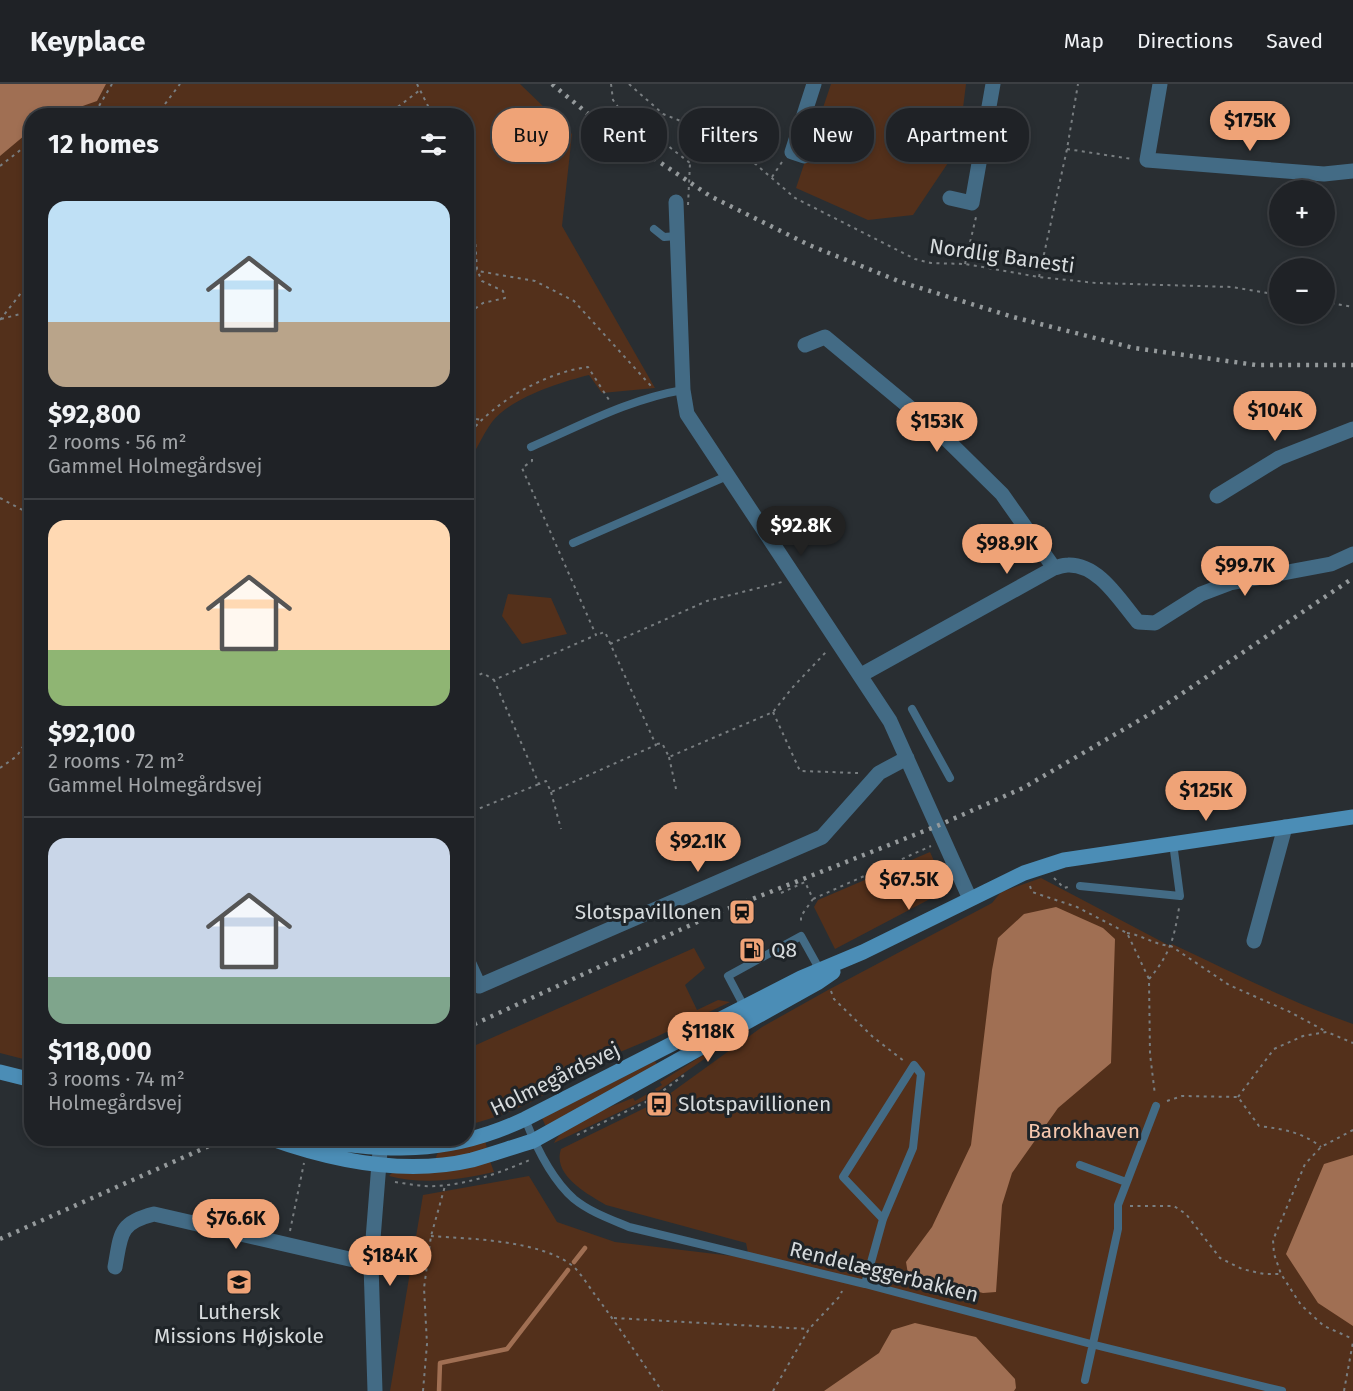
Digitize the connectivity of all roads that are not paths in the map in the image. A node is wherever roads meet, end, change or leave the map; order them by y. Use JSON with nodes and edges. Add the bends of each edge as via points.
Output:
{"nodes":[{"id":1,"x":814,"y":84,"type":"edge"},
{"id":2,"x":993,"y":84,"type":"edge"},
{"id":3,"x":1160,"y":84,"type":"edge"},
{"id":4,"x":809,"y":108,"type":"edge"},
{"id":5,"x":1353,"y":171,"type":"edge"},
{"id":6,"x":950,"y":198,"type":"dead end"},
{"id":7,"x":682,"y":204,"type":"road end"},
{"id":8,"x":654,"y":229,"type":"dead end"},
{"id":9,"x":677,"y":236,"type":"junction"},
{"id":10,"x":805,"y":345,"type":"dead end"},
{"id":11,"x":683,"y":390,"type":"junction"},
{"id":12,"x":1353,"y":429,"type":"edge"},
{"id":13,"x":531,"y":447,"type":"road end"},
{"id":14,"x":727,"y":476,"type":"junction"},
{"id":15,"x":1217,"y":496,"type":"dead end"},
{"id":16,"x":573,"y":543,"type":"dead end"},
{"id":17,"x":1353,"y":554,"type":"edge"},
{"id":18,"x":1054,"y":568,"type":"junction"},
{"id":19,"x":861,"y":675,"type":"junction"},
{"id":20,"x":912,"y":709,"type":"dead end"},
{"id":21,"x":907,"y":758,"type":"junction"},
{"id":22,"x":950,"y":778,"type":"dead end"},
{"id":23,"x":1353,"y":817,"type":"edge"},
{"id":24,"x":1285,"y":827,"type":"junction"},
{"id":25,"x":1173,"y":843,"type":"junction"},
{"id":26,"x":1080,"y":886,"type":"road end"},
{"id":27,"x":970,"y":899,"type":"junction"},
{"id":28,"x":1254,"y":941,"type":"dead end"},
{"id":29,"x":474,"y":975,"type":"edge"},
{"id":30,"x":824,"y":978,"type":"junction"},
{"id":31,"x":748,"y":1013,"type":"junction"},
{"id":32,"x":0,"y":1072,"type":"edge"},
{"id":33,"x":24,"y":1078,"type":"edge"},
{"id":34,"x":1156,"y":1106,"type":"road end"},
{"id":35,"x":525,"y":1119,"type":"junction"},
{"id":36,"x":474,"y":1138,"type":"edge"},
{"id":37,"x":307,"y":1146,"type":"edge"},
{"id":38,"x":349,"y":1146,"type":"edge"},
{"id":39,"x":438,"y":1146,"type":"edge"},
{"id":40,"x":537,"y":1147,"type":"junction"},
{"id":41,"x":380,"y":1148,"type":"junction"},
{"id":42,"x":1080,"y":1166,"type":"dead end"},
{"id":43,"x":378,"y":1172,"type":"junction"},
{"id":44,"x":1126,"y":1182,"type":"junction"},
{"id":45,"x":883,"y":1219,"type":"junction"},
{"id":46,"x":372,"y":1264,"type":"junction"},
{"id":47,"x":115,"y":1267,"type":"dead end"},
{"id":48,"x":865,"y":1284,"type":"junction"},
{"id":49,"x":1091,"y":1344,"type":"junction"},
{"id":50,"x":1085,"y":1380,"type":"dead end"},
{"id":51,"x":375,"y":1391,"type":"edge"},
{"id":52,"x":1282,"y":1391,"type":"edge"}],
"edges":[{"from":1,"to":4,"type":"street"},
{"from":2,"to":6,"type":"street","via":[[972,203]]},
{"from":3,"to":5,"type":"street","via":[[1147,160],[1324,174]]},
{"from":7,"to":9,"type":"street"},
{"from":8,"to":9,"type":"lane","via":[[664,237]]},
{"from":9,"to":11,"type":"street"},
{"from":10,"to":18,"type":"street","via":[[825,337],[938,431],[1002,494]]},
{"from":11,"to":13,"type":"lane","via":[[658,394],[615,410]]},
{"from":11,"to":14,"type":"street","via":[[687,414]]},
{"from":12,"to":15,"type":"street","via":[[1279,458]]},
{"from":14,"to":16,"type":"lane"},
{"from":14,"to":19,"type":"street"},
{"from":17,"to":18,"type":"street","via":[[1331,564],[1230,584],[1201,594],[1155,623],[1138,622],[1101,578],[1084,568]]},
{"from":18,"to":19,"type":"street"},
{"from":19,"to":21,"type":"street","via":[[890,721]]},
{"from":20,"to":22,"type":"lane"},
{"from":21,"to":27,"type":"street"},
{"from":21,"to":29,"type":"street","via":[[879,772],[822,837],[479,986]]},
{"from":23,"to":24,"type":"street","name":"Holmegårdsvej"},
{"from":24,"to":25,"type":"street","name":"Holmegårdsvej"},
{"from":24,"to":28,"type":"street"},
{"from":25,"to":26,"type":"lane","via":[[1180,896]]},
{"from":25,"to":27,"type":"street","name":"Holmegårdsvej","via":[[1048,864]]},
{"from":27,"to":30,"type":"street","name":"Holmegårdsvej","via":[[863,952]]},
{"from":30,"to":31,"type":"street","name":"Holmegårdsvej"},
{"from":30,"to":31,"type":"lane","via":[[801,936],[728,976]]},
{"from":31,"to":35,"type":"street","name":"Holmegårdsvej"},
{"from":31,"to":40,"type":"street","name":"Holmegårdsvej"},
{"from":32,"to":33,"type":"street"},
{"from":34,"to":44,"type":"lane"},
{"from":35,"to":36,"type":"street","name":"Holmegårdsvej"},
{"from":35,"to":40,"type":"lane","name":"Rendelæggerbakken"},
{"from":37,"to":43,"type":"street","name":"Holmegårdsvej"},
{"from":38,"to":41,"type":"street","name":"Holmegårdsvej"},
{"from":39,"to":41,"type":"street","name":"Holmegårdsvej"},
{"from":40,"to":43,"type":"street","name":"Holmegårdsvej"},
{"from":40,"to":48,"type":"lane","name":"Rendelæggerbakken","via":[[574,1198],[628,1227]]},
{"from":41,"to":43,"type":"street"},
{"from":42,"to":44,"type":"lane"},
{"from":43,"to":46,"type":"street"},
{"from":44,"to":49,"type":"lane"},
{"from":45,"to":45,"type":"lane","via":[[843,1177],[914,1065],[921,1074],[913,1148]]},
{"from":45,"to":48,"type":"lane"},
{"from":46,"to":47,"type":"street","via":[[154,1214],[138,1218],[125,1228]]},
{"from":46,"to":51,"type":"street"},
{"from":48,"to":49,"type":"lane","name":"Rendelæggerbakken"},
{"from":49,"to":50,"type":"lane"},
{"from":49,"to":52,"type":"lane","name":"Rendelæggerbakken"}]}
